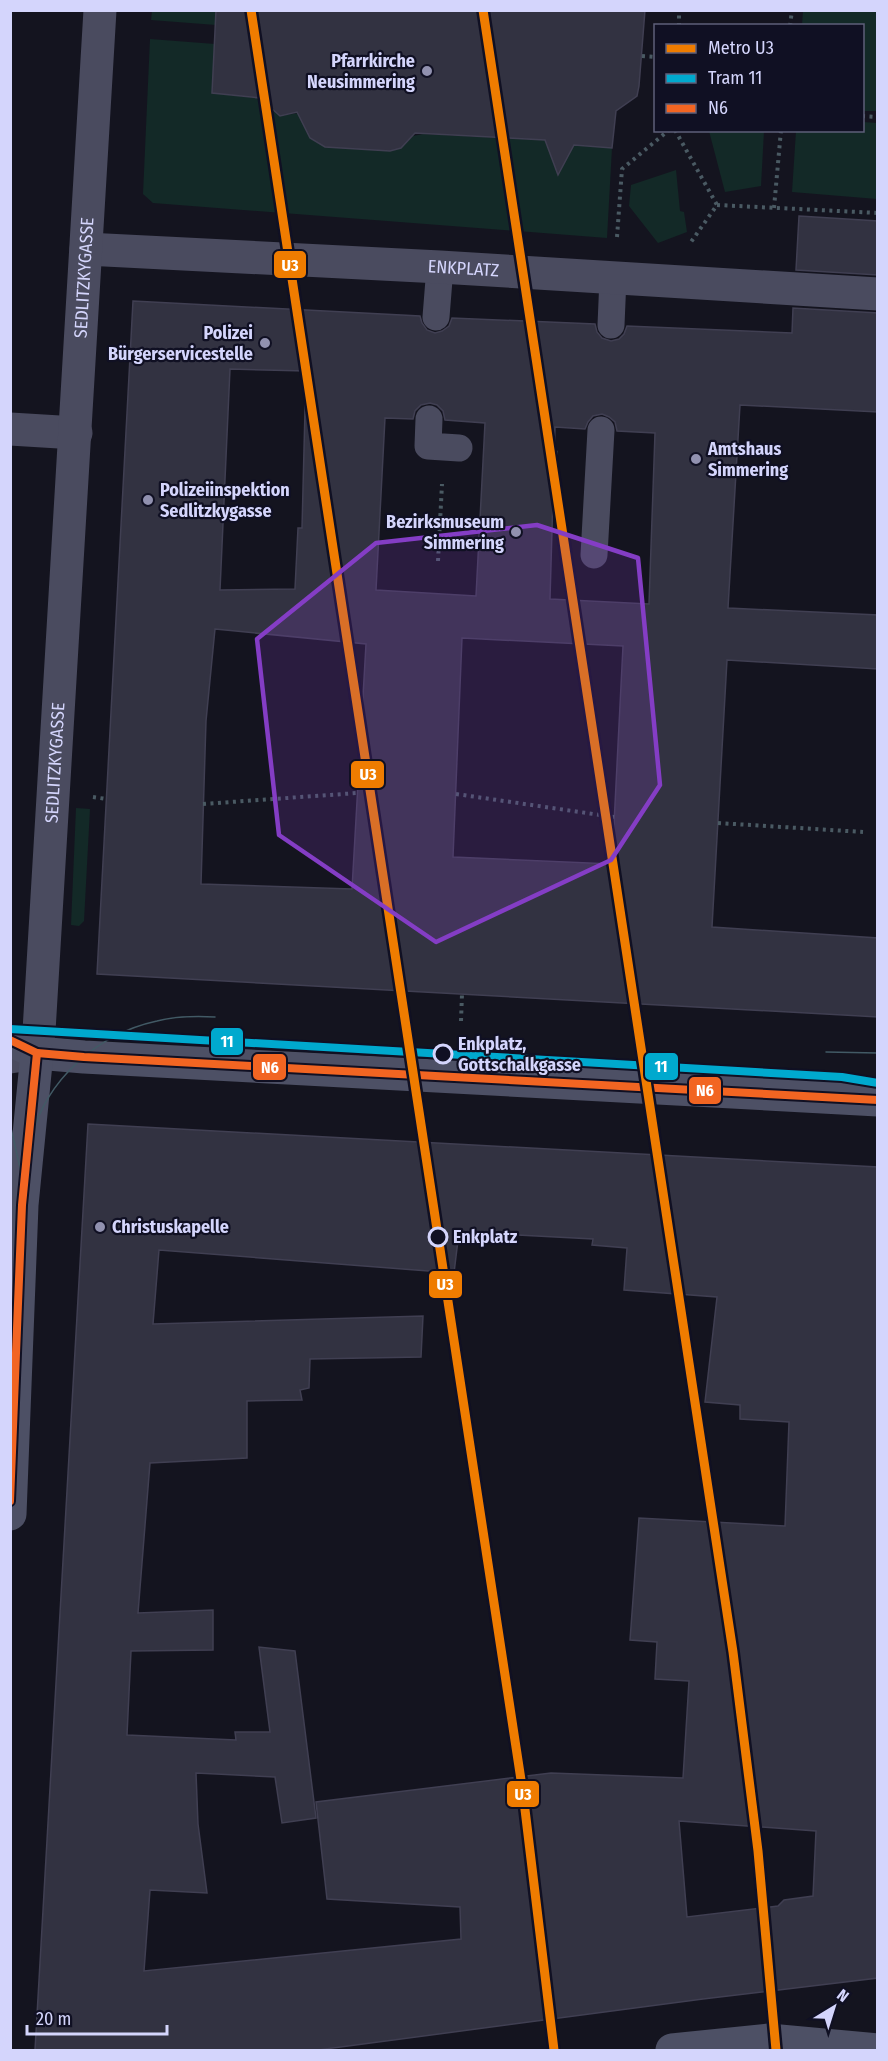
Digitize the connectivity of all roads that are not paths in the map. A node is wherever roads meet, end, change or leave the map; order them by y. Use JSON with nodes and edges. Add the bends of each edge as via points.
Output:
{"nodes":[{"id":1,"x":100,"y":10,"type":"edge"},
{"id":2,"x":87,"y":249,"type":"junction"},
{"id":3,"x":440,"y":267,"type":"junction"},
{"id":4,"x":614,"y":278,"type":"junction"},
{"id":5,"x":878,"y":294,"type":"edge"},
{"id":6,"x":436,"y":317,"type":"dead end"},
{"id":7,"x":611,"y":325,"type":"dead end"},
{"id":8,"x":429,"y":419,"type":"dead end"},
{"id":9,"x":10,"y":429,"type":"edge"},
{"id":10,"x":601,"y":430,"type":"dead end"},
{"id":11,"x":76,"y":433,"type":"junction"},
{"id":12,"x":452,"y":448,"type":"road end"},
{"id":13,"x":594,"y":555,"type":"dead end"},
{"id":14,"x":19,"y":1050,"type":"edge"},
{"id":15,"x":878,"y":1100,"type":"edge"},
{"id":16,"x":10,"y":1514,"type":"edge"},
{"id":17,"x":672,"y":2050,"type":"edge"},
{"id":18,"x":878,"y":2050,"type":"edge"}],
"edges":[{"from":1,"to":2,"type":"street","name":"SEDLITZKYGASSE"},
{"from":2,"to":3,"type":"street","name":"ENKPLATZ"},
{"from":2,"to":11,"type":"street","name":"SEDLITZKYGASSE"},
{"from":3,"to":4,"type":"street","name":"ENKPLATZ"},
{"from":3,"to":6,"type":"lane"},
{"from":4,"to":5,"type":"street","name":"ENKPLATZ"},
{"from":4,"to":7,"type":"lane"},
{"from":8,"to":12,"type":"lane","via":[[428,446]]},
{"from":9,"to":11,"type":"street"},
{"from":10,"to":13,"type":"lane"},
{"from":11,"to":14,"type":"street","name":"SEDLITZKYGASSE"},
{"from":14,"to":15,"type":"main road"},
{"from":14,"to":16,"type":"main road","name":"SEDLITZKYGASSE","via":[[22,1205]]},
{"from":17,"to":18,"type":"main road","via":[[769,2040]]}]}
